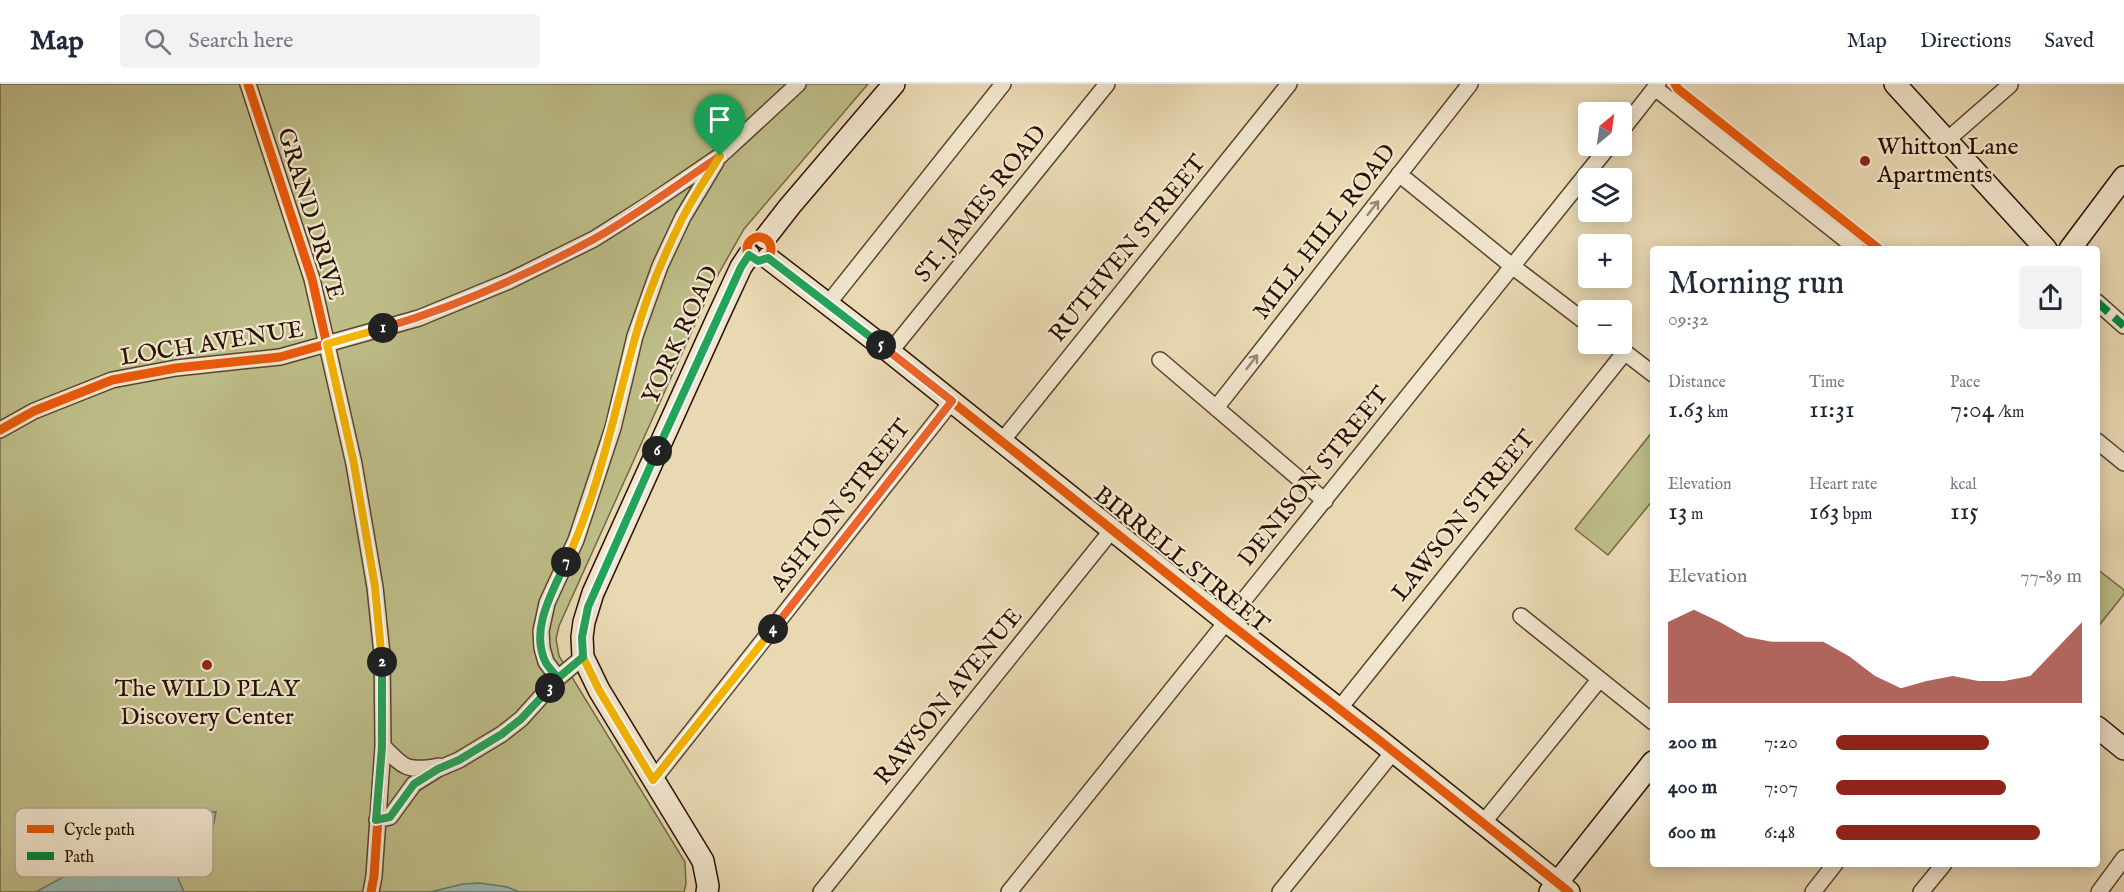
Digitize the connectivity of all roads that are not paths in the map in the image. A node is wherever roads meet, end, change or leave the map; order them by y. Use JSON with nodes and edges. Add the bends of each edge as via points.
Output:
{"nodes":[{"id":1,"x":248,"y":84,"type":"edge"},
{"id":2,"x":798,"y":84,"type":"edge"},
{"id":3,"x":894,"y":84,"type":"edge"},
{"id":4,"x":1003,"y":84,"type":"edge"},
{"id":5,"x":1107,"y":84,"type":"edge"},
{"id":6,"x":1289,"y":84,"type":"edge"},
{"id":7,"x":1470,"y":84,"type":"edge"},
{"id":8,"x":1895,"y":84,"type":"edge"},
{"id":9,"x":2010,"y":85,"type":"edge"},
{"id":10,"x":1657,"y":86,"type":"edge"},
{"id":11,"x":1632,"y":117,"type":"edge"},
{"id":12,"x":1946,"y":141,"type":"junction"},
{"id":13,"x":720,"y":156,"type":"junction"},
{"id":14,"x":1601,"y":156,"type":"edge"},
{"id":15,"x":1399,"y":174,"type":"junction"},
{"id":16,"x":2124,"y":177,"type":"edge"},
{"id":17,"x":1853,"y":246,"type":"edge"},
{"id":18,"x":2043,"y":246,"type":"edge"},
{"id":19,"x":2072,"y":246,"type":"edge"},
{"id":20,"x":760,"y":251,"type":"junction"},
{"id":21,"x":1512,"y":266,"type":"junction"},
{"id":22,"x":827,"y":304,"type":"junction"},
{"id":23,"x":2100,"y":305,"type":"edge"},
{"id":24,"x":1578,"y":316,"type":"edge"},
{"id":25,"x":2124,"y":326,"type":"edge"},
{"id":26,"x":327,"y":344,"type":"junction"},
{"id":27,"x":890,"y":352,"type":"junction"},
{"id":28,"x":1614,"y":354,"type":"edge"},
{"id":29,"x":1627,"y":354,"type":"edge"},
{"id":30,"x":1160,"y":360,"type":"dead end"},
{"id":31,"x":1650,"y":372,"type":"edge"},
{"id":32,"x":952,"y":401,"type":"junction"},
{"id":33,"x":1216,"y":408,"type":"junction"},
{"id":34,"x":0,"y":430,"type":"edge"},
{"id":35,"x":1002,"y":441,"type":"junction"},
{"id":36,"x":2100,"y":443,"type":"edge"},
{"id":37,"x":2124,"y":463,"type":"edge"},
{"id":38,"x":1325,"y":501,"type":"junction"},
{"id":39,"x":1112,"y":530,"type":"junction"},
{"id":40,"x":1521,"y":616,"type":"dead end"},
{"id":41,"x":1226,"y":621,"type":"junction"},
{"id":42,"x":583,"y":657,"type":"junction"},
{"id":43,"x":558,"y":678,"type":"junction"},
{"id":44,"x":1599,"y":680,"type":"junction"},
{"id":45,"x":1339,"y":709,"type":"junction"},
{"id":46,"x":1650,"y":720,"type":"edge"},
{"id":47,"x":2100,"y":729,"type":"edge"},
{"id":48,"x":382,"y":747,"type":"junction"},
{"id":49,"x":2124,"y":749,"type":"edge"},
{"id":50,"x":1393,"y":752,"type":"junction"},
{"id":51,"x":459,"y":760,"type":"junction"},
{"id":52,"x":1650,"y":766,"type":"edge"},
{"id":53,"x":653,"y":780,"type":"junction"},
{"id":54,"x":376,"y":820,"type":"junction"},
{"id":55,"x":1483,"y":823,"type":"junction"},
{"id":56,"x":2124,"y":858,"type":"edge"},
{"id":57,"x":1833,"y":867,"type":"edge"},
{"id":58,"x":1942,"y":867,"type":"edge"},
{"id":59,"x":1559,"y":889,"type":"edge"},
{"id":60,"x":371,"y":892,"type":"edge"},
{"id":61,"x":707,"y":892,"type":"edge"},
{"id":62,"x":821,"y":892,"type":"edge"},
{"id":63,"x":1009,"y":892,"type":"edge"},
{"id":64,"x":1280,"y":892,"type":"edge"},
{"id":65,"x":1813,"y":892,"type":"edge"},
{"id":66,"x":1921,"y":892,"type":"edge"},
{"id":67,"x":2099,"y":892,"type":"edge"}],
"edges":[{"from":1,"to":26,"type":"street","name":"GRAND DRIVE","via":[[312,279]]},
{"from":2,"to":13,"type":"street","name":"LOCH AVENUE"},
{"from":3,"to":20,"type":"main road","name":"YORK ROAD","via":[[790,206]]},
{"from":4,"to":22,"type":"street"},
{"from":5,"to":27,"type":"street","name":"ST. JAMES ROAD"},
{"from":6,"to":35,"type":"street","name":"RUTHVEN STREET"},
{"from":7,"to":15,"type":"street","name":"MILL HILL ROAD"},
{"from":8,"to":12,"type":"main road"},
{"from":9,"to":12,"type":"street"},
{"from":10,"to":11,"type":"street"},
{"from":10,"to":17,"type":"street"},
{"from":12,"to":18,"type":"main road"},
{"from":13,"to":26,"type":"street","name":"LOCH AVENUE","via":[[594,239],[509,280],[418,318]]},
{"from":13,"to":43,"type":"street","via":[[683,217],[660,266],[635,336],[613,428],[576,540],[548,603],[541,630],[542,648],[546,662]]},
{"from":14,"to":21,"type":"street","name":"DENISON STREET"},
{"from":15,"to":21,"type":"street"},
{"from":33,"to":15,"type":"street","name":"MILL HILL ROAD","one_way":true},
{"from":16,"to":19,"type":"main road"},
{"from":20,"to":22,"type":"main road","name":"BIRRELL STREET"},
{"from":20,"to":42,"type":"main road","name":"YORK ROAD","via":[[741,267],[593,593],[584,622]]},
{"from":21,"to":24,"type":"street"},
{"from":21,"to":38,"type":"street","name":"DENISON STREET"},
{"from":22,"to":27,"type":"main road","name":"BIRRELL STREET"},
{"from":23,"to":25,"type":"street"},
{"from":26,"to":34,"type":"street","name":"LOCH AVENUE","via":[[280,357],[176,368],[112,380],[34,411]]},
{"from":26,"to":48,"type":"street","name":"GRAND DRIVE","via":[[354,464],[375,587],[382,654]]},
{"from":27,"to":32,"type":"main road","name":"BIRRELL STREET"},
{"from":28,"to":45,"type":"street","name":"LAWSON STREET"},
{"from":29,"to":31,"type":"street"},
{"from":30,"to":33,"type":"street"},
{"from":32,"to":35,"type":"main road","name":"BIRRELL STREET"},
{"from":32,"to":53,"type":"street","name":"ASHTON STREET"},
{"from":33,"to":38,"type":"street"},
{"from":35,"to":39,"type":"main road","name":"BIRRELL STREET"},
{"from":36,"to":37,"type":"street"},
{"from":38,"to":41,"type":"street","name":"DENISON STREET"},
{"from":39,"to":41,"type":"main road","name":"BIRRELL STREET"},
{"from":39,"to":62,"type":"street","name":"RAWSON AVENUE"},
{"from":40,"to":44,"type":"street"},
{"from":41,"to":45,"type":"main road","name":"BIRRELL STREET"},
{"from":41,"to":63,"type":"street","name":"DENISON STREET"},
{"from":42,"to":43,"type":"street"},
{"from":42,"to":53,"type":"main road","name":"YORK ROAD"},
{"from":43,"to":51,"type":"street","via":[[521,719]]},
{"from":44,"to":46,"type":"street"},
{"from":44,"to":55,"type":"street"},
{"from":45,"to":50,"type":"main road","name":"BIRRELL STREET"},
{"from":47,"to":49,"type":"main road"},
{"from":48,"to":51,"type":"street","via":[[411,769]]},
{"from":48,"to":54,"type":"street","name":"GRAND DRIVE"},
{"from":50,"to":55,"type":"main road","name":"BIRRELL STREET"},
{"from":50,"to":64,"type":"street"},
{"from":51,"to":54,"type":"street","via":[[414,784],[390,817]]},
{"from":52,"to":59,"type":"main road"},
{"from":53,"to":61,"type":"main road","name":"YORK ROAD","via":[[703,861]]},
{"from":54,"to":60,"type":"street","name":"GRAND DRIVE"},
{"from":55,"to":59,"type":"main road","name":"BIRRELL STREET"},
{"from":56,"to":67,"type":"street"},
{"from":57,"to":65,"type":"street"},
{"from":58,"to":66,"type":"street"}]}
